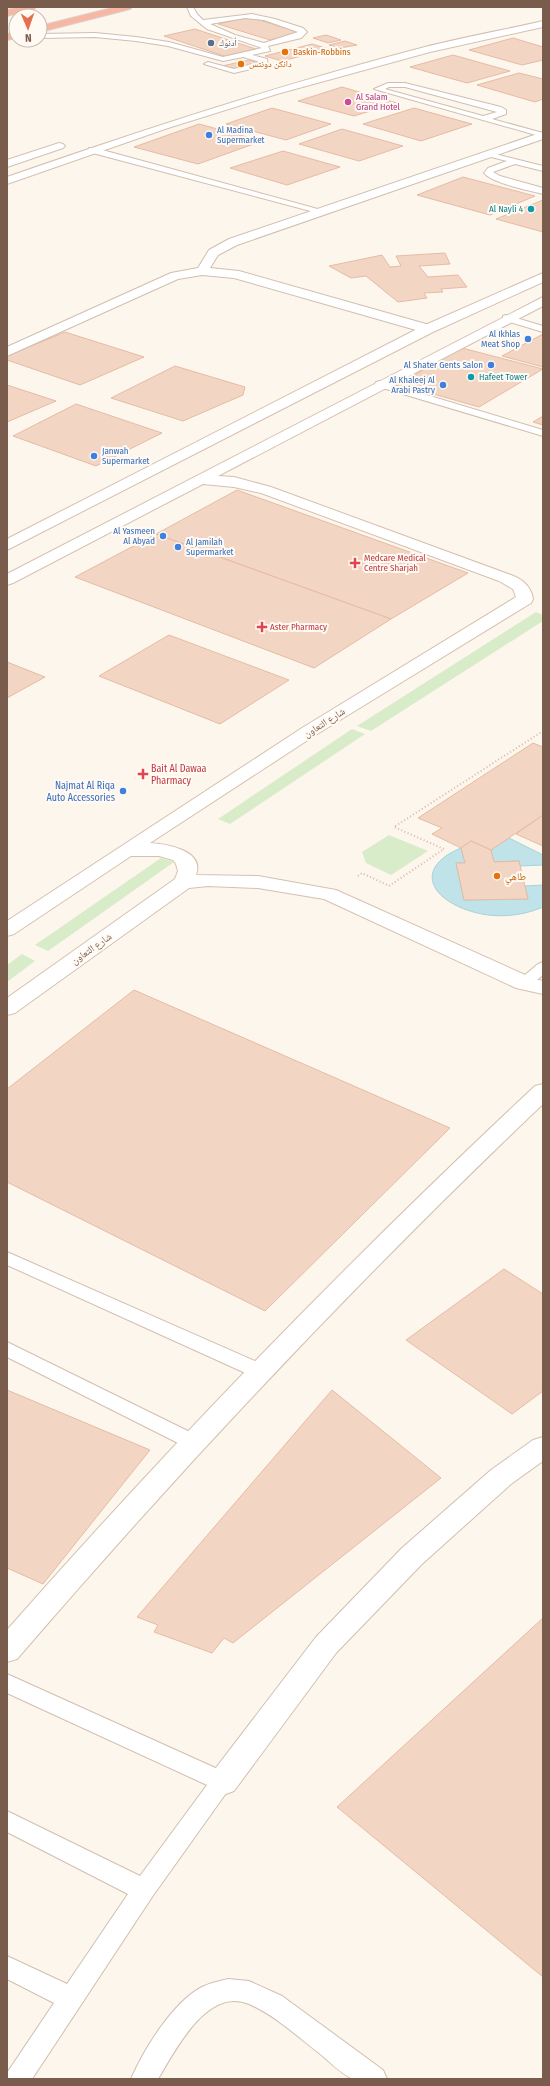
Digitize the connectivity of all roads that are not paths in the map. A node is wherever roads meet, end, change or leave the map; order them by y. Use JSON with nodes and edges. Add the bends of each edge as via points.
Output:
{"nodes":[{"id":1,"x":31,"y":7,"type":"edge"},
{"id":2,"x":127,"y":7,"type":"edge"},
{"id":3,"x":190,"y":7,"type":"edge"},
{"id":4,"x":7,"y":13,"type":"edge"},
{"id":5,"x":200,"y":22,"type":"junction"},
{"id":6,"x":543,"y":24,"type":"edge"},
{"id":7,"x":48,"y":26,"type":"edge"},
{"id":8,"x":210,"y":34,"type":"dead end"},
{"id":9,"x":222,"y":35,"type":"junction"},
{"id":10,"x":48,"y":36,"type":"edge"},
{"id":11,"x":253,"y":42,"type":"junction"},
{"id":12,"x":242,"y":44,"type":"dead end"},
{"id":13,"x":264,"y":45,"type":"junction"},
{"id":14,"x":196,"y":51,"type":"junction"},
{"id":15,"x":211,"y":52,"type":"dead end"},
{"id":16,"x":246,"y":55,"type":"junction"},
{"id":17,"x":483,"y":119,"type":"junction"},
{"id":18,"x":542,"y":135,"type":"edge"},
{"id":19,"x":69,"y":142,"type":"dead end"},
{"id":20,"x":92,"y":150,"type":"junction"},
{"id":21,"x":490,"y":154,"type":"junction"},
{"id":22,"x":515,"y":161,"type":"junction"},
{"id":23,"x":7,"y":164,"type":"edge"},
{"id":24,"x":543,"y":169,"type":"edge"},
{"id":25,"x":7,"y":181,"type":"edge"},
{"id":26,"x":543,"y":191,"type":"edge"},
{"id":27,"x":321,"y":211,"type":"junction"},
{"id":28,"x":202,"y":271,"type":"junction"},
{"id":29,"x":543,"y":276,"type":"edge"},
{"id":30,"x":543,"y":301,"type":"edge"},
{"id":31,"x":506,"y":318,"type":"junction"},
{"id":32,"x":428,"y":329,"type":"junction"},
{"id":33,"x":543,"y":329,"type":"edge"},
{"id":34,"x":7,"y":352,"type":"edge"},
{"id":35,"x":380,"y":384,"type":"junction"},
{"id":36,"x":543,"y":433,"type":"edge"},
{"id":37,"x":200,"y":479,"type":"junction"},
{"id":38,"x":7,"y":545,"type":"edge"},
{"id":39,"x":7,"y":580,"type":"edge"},
{"id":40,"x":126,"y":850,"type":"junction"},
{"id":41,"x":184,"y":882,"type":"junction"},
{"id":42,"x":7,"y":930,"type":"edge"},
{"id":43,"x":543,"y":967,"type":"edge"},
{"id":44,"x":533,"y":985,"type":"edge"},
{"id":45,"x":543,"y":997,"type":"edge"},
{"id":46,"x":7,"y":1008,"type":"edge"},
{"id":47,"x":543,"y":1091,"type":"edge"},
{"id":48,"x":7,"y":1258,"type":"edge"},
{"id":49,"x":7,"y":1349,"type":"edge"},
{"id":50,"x":258,"y":1371,"type":"junction"},
{"id":51,"x":193,"y":1442,"type":"junction"},
{"id":52,"x":543,"y":1448,"type":"edge"},
{"id":53,"x":7,"y":1650,"type":"edge"},
{"id":54,"x":7,"y":1683,"type":"edge"},
{"id":55,"x":223,"y":1782,"type":"junction"},
{"id":56,"x":7,"y":1820,"type":"edge"},
{"id":57,"x":144,"y":1890,"type":"junction"},
{"id":58,"x":7,"y":1967,"type":"edge"},
{"id":59,"x":70,"y":1998,"type":"junction"},
{"id":60,"x":17,"y":2079,"type":"edge"},
{"id":61,"x":144,"y":2079,"type":"edge"},
{"id":62,"x":374,"y":2079,"type":"edge"}],
"edges":[{"from":1,"to":4,"type":"highway"},
{"from":2,"to":7,"type":"highway"},
{"from":3,"to":5,"type":"lane","via":[[192,14]]},
{"from":5,"to":9,"type":"lane"},
{"from":5,"to":13,"type":"lane","via":[[253,16],[303,32],[298,36]]},
{"from":6,"to":20,"type":"street","via":[[428,49],[325,77]]},
{"from":8,"to":9,"type":"lane"},
{"from":9,"to":11,"type":"lane"},
{"from":10,"to":14,"type":"lane","via":[[109,36],[182,45]]},
{"from":11,"to":12,"type":"lane"},
{"from":11,"to":13,"type":"lane"},
{"from":13,"to":16,"type":"lane","via":[[268,48]]},
{"from":14,"to":15,"type":"lane"},
{"from":14,"to":16,"type":"lane","via":[[223,59]]},
{"from":14,"to":16,"type":"lane","via":[[206,63],[227,70],[242,70],[265,63]]},
{"from":17,"to":17,"type":"lane","via":[[502,114],[503,111],[405,85],[388,85],[378,89]]},
{"from":17,"to":18,"type":"lane"},
{"from":18,"to":21,"type":"street"},
{"from":19,"to":23,"type":"street"},
{"from":20,"to":25,"type":"street"},
{"from":20,"to":27,"type":"lane"},
{"from":21,"to":22,"type":"lane"},
{"from":21,"to":27,"type":"street"},
{"from":22,"to":24,"type":"lane"},
{"from":22,"to":26,"type":"lane","via":[[488,173]]},
{"from":27,"to":28,"type":"street","via":[[222,248],[208,259]]},
{"from":28,"to":32,"type":"street","via":[[236,274]]},
{"from":28,"to":34,"type":"street","via":[[175,276]]},
{"from":29,"to":32,"type":"street"},
{"from":30,"to":31,"type":"street"},
{"from":31,"to":33,"type":"lane"},
{"from":31,"to":35,"type":"street"},
{"from":32,"to":38,"type":"street"},
{"from":35,"to":36,"type":"lane"},
{"from":35,"to":37,"type":"street"},
{"from":37,"to":39,"type":"street"},
{"from":37,"to":40,"type":"street","name":"شارع التعاون","via":[[234,482],[266,490],[506,578],[521,587],[524,599],[308,732]]},
{"from":40,"to":41,"type":"street","name":"شارع التعاون","via":[[152,848],[176,854],[188,867],[188,875]]},
{"from":40,"to":42,"type":"street","name":"شارع التعاون"},
{"from":41,"to":44,"type":"street","via":[[258,882],[282,884],[329,894]]},
{"from":41,"to":46,"type":"street","name":"شارع التعاون"},
{"from":43,"to":44,"type":"lane"},
{"from":44,"to":45,"type":"street"},
{"from":47,"to":50,"type":"street","via":[[356,1270]]},
{"from":48,"to":50,"type":"lane"},
{"from":49,"to":51,"type":"lane"},
{"from":50,"to":51,"type":"street"},
{"from":51,"to":53,"type":"street","via":[[92,1550]]},
{"from":52,"to":55,"type":"street","via":[[501,1477],[412,1556],[326,1645]]},
{"from":54,"to":55,"type":"lane"},
{"from":55,"to":57,"type":"lane"},
{"from":56,"to":57,"type":"lane"},
{"from":57,"to":59,"type":"lane"},
{"from":58,"to":59,"type":"lane"},
{"from":59,"to":60,"type":"lane"},
{"from":61,"to":62,"type":"lane","via":[[192,2006],[212,1994],[241,1990],[258,1994]]}]}
